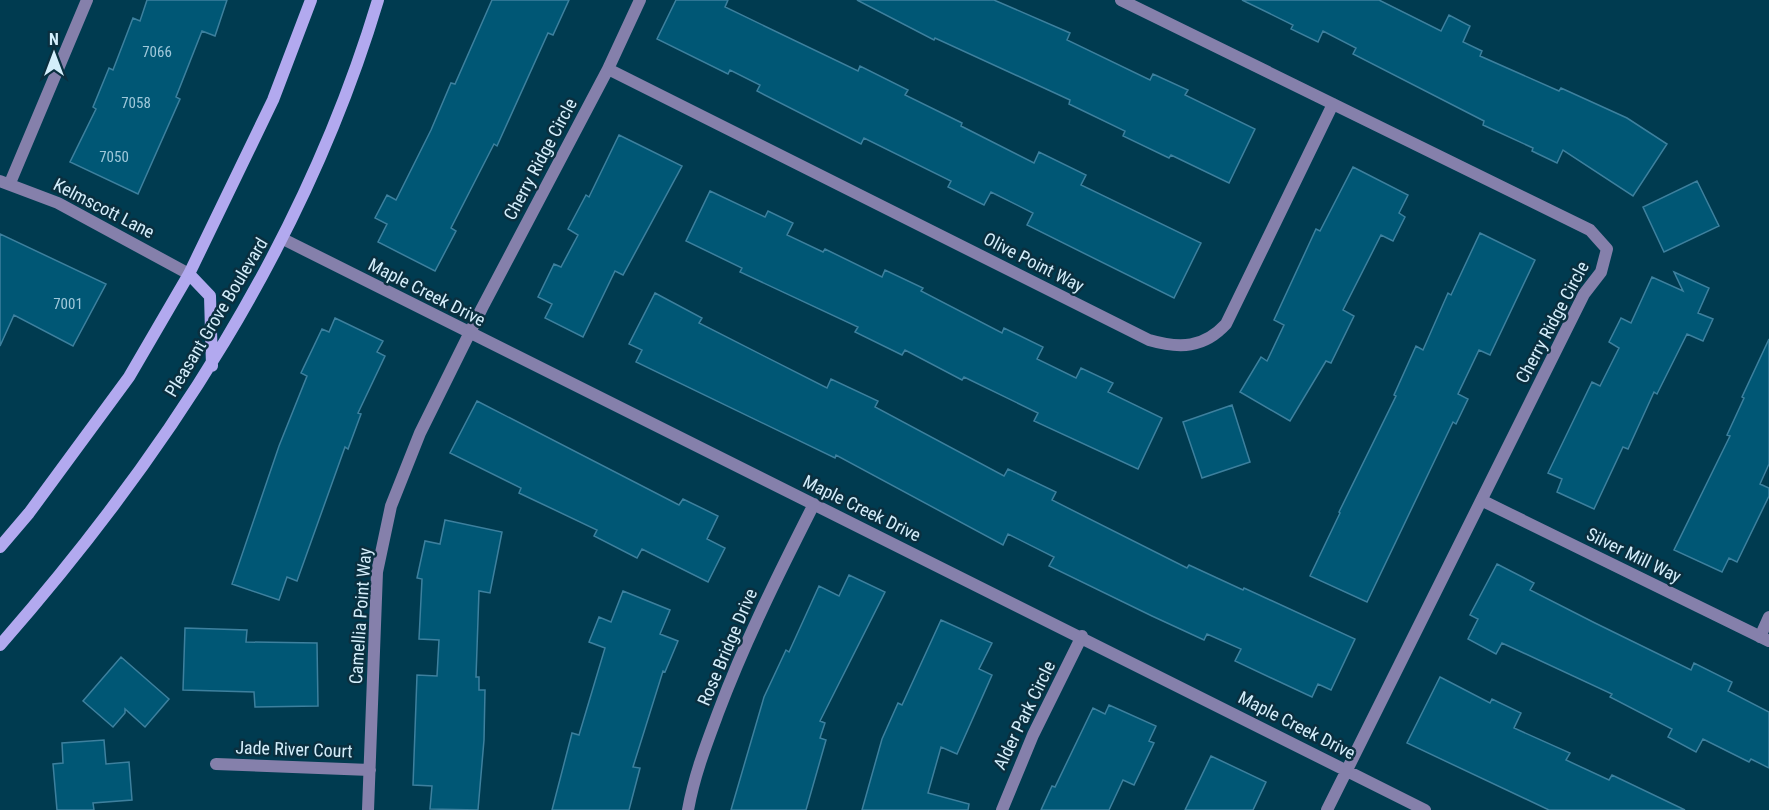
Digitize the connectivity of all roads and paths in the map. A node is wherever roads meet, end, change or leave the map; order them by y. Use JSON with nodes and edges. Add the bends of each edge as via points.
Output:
{"nodes":[{"id":1,"x":87,"y":0,"type":"edge"},
{"id":2,"x":311,"y":0,"type":"edge"},
{"id":3,"x":378,"y":0,"type":"edge"},
{"id":4,"x":639,"y":0,"type":"edge"},
{"id":5,"x":1121,"y":0,"type":"edge"},
{"id":6,"x":608,"y":69,"type":"junction"},
{"id":7,"x":1333,"y":104,"type":"junction"},
{"id":8,"x":5,"y":182,"type":"edge"},
{"id":9,"x":283,"y":238,"type":"junction"},
{"id":10,"x":189,"y":274,"type":"junction"},
{"id":11,"x":470,"y":334,"type":"junction"},
{"id":12,"x":212,"y":367,"type":"junction"},
{"id":13,"x":1483,"y":501,"type":"junction"},
{"id":14,"x":813,"y":504,"type":"junction"},
{"id":15,"x":0,"y":547,"type":"edge"},
{"id":16,"x":1769,"y":618,"type":"edge"},
{"id":17,"x":1082,"y":636,"type":"junction"},
{"id":18,"x":1764,"y":639,"type":"edge"},
{"id":19,"x":0,"y":645,"type":"edge"},
{"id":20,"x":216,"y":764,"type":"dead end"},
{"id":21,"x":370,"y":770,"type":"junction"},
{"id":22,"x":1345,"y":770,"type":"junction"},
{"id":23,"x":368,"y":810,"type":"edge"},
{"id":24,"x":688,"y":810,"type":"edge"},
{"id":25,"x":1002,"y":810,"type":"edge"},
{"id":26,"x":1327,"y":810,"type":"edge"},
{"id":27,"x":1425,"y":810,"type":"edge"}],
"edges":[{"from":1,"to":8,"type":"street"},
{"from":2,"to":10,"type":"main road","via":[[273,100]]},
{"from":3,"to":9,"type":"main road","name":"Pleasant Grove Boulevard","via":[[337,119]]},
{"from":4,"to":6,"type":"street","name":"Cherry Ridge Circle"},
{"from":5,"to":7,"type":"street","name":"Cherry Ridge Circle"},
{"from":6,"to":7,"type":"street","name":"Olive Point Way","via":[[1138,335],[1168,346],[1203,343],[1226,324]]},
{"from":6,"to":11,"type":"street","name":"Cherry Ridge Circle"},
{"from":7,"to":13,"type":"street","name":"Cherry Ridge Circle","via":[[1590,230],[1607,249],[1601,272],[1584,294]]},
{"from":8,"to":10,"type":"street","name":"Kelmscott Lane","via":[[58,203]]},
{"from":9,"to":11,"type":"street","name":"Maple Creek Drive"},
{"from":9,"to":12,"type":"main road","name":"Pleasant Grove Boulevard"},
{"from":10,"to":12,"type":"main road","via":[[210,296]]},
{"from":10,"to":15,"type":"main road","via":[[129,377]]},
{"from":11,"to":14,"type":"street","name":"Maple Creek Drive"},
{"from":11,"to":21,"type":"street","name":"Camellia Point Way","via":[[401,477],[383,536],[375,610]]},
{"from":12,"to":19,"type":"main road","name":"Pleasant Grove Boulevard","via":[[87,542]]},
{"from":13,"to":18,"type":"street","name":"Silver Mill Way"},
{"from":13,"to":22,"type":"street","name":"Cherry Ridge Circle"},
{"from":14,"to":17,"type":"street","name":"Maple Creek Drive"},
{"from":14,"to":24,"type":"street","name":"Rose Bridge Drive","via":[[742,651],[706,743]]},
{"from":16,"to":18,"type":"street"},
{"from":17,"to":22,"type":"street","name":"Maple Creek Drive"},
{"from":17,"to":25,"type":"street","name":"Alder Park Circle","via":[[1033,735]]},
{"from":20,"to":21,"type":"street","name":"Jade River Court"},
{"from":21,"to":23,"type":"street","name":"Camellia Point Way"},
{"from":22,"to":26,"type":"street","name":"Cherry Ridge Circle"},
{"from":22,"to":27,"type":"street","name":"Maple Creek Drive"}]}
